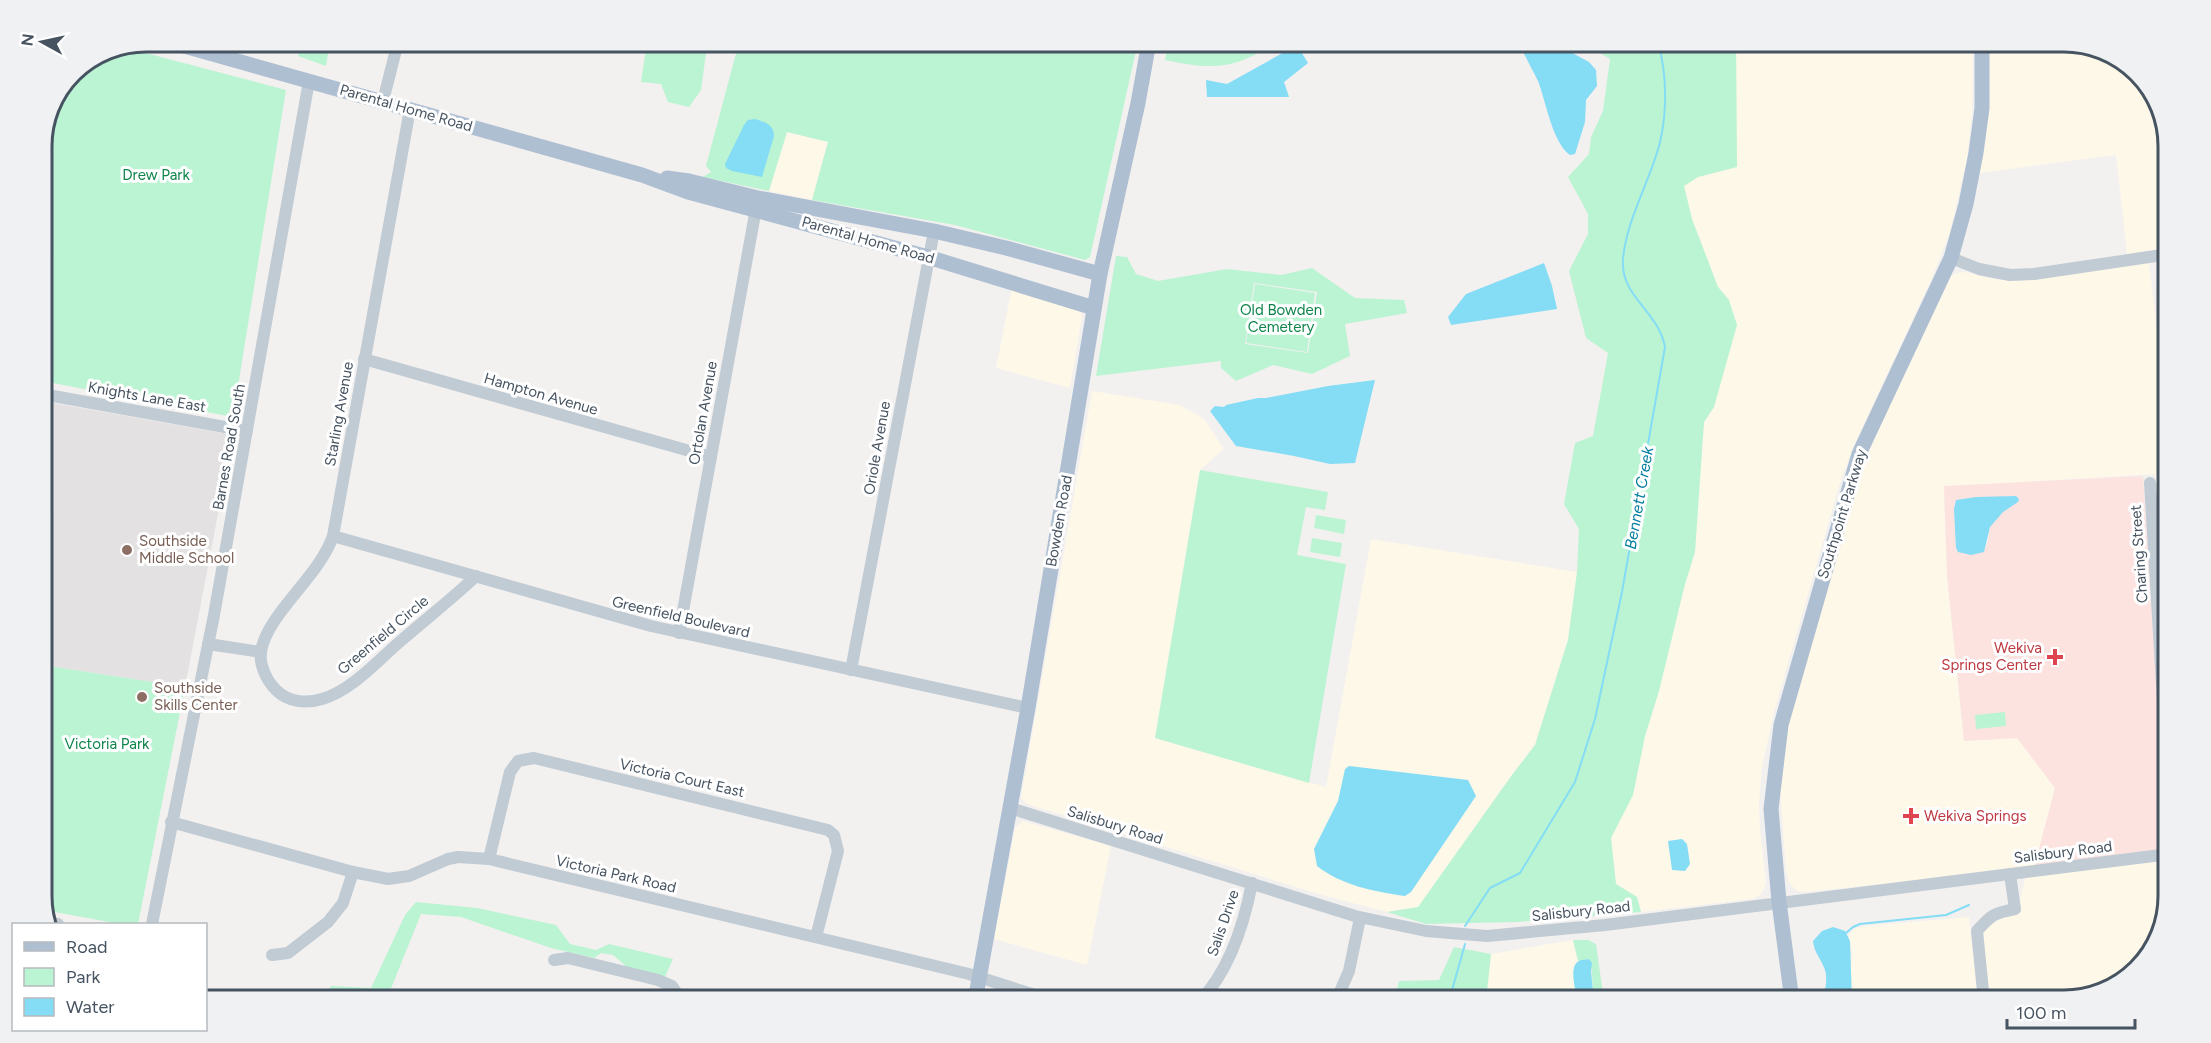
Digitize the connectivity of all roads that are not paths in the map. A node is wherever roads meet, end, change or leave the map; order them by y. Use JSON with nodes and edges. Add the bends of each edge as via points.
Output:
{"nodes":[{"id":1,"x":205,"y":52,"type":"edge"},
{"id":2,"x":232,"y":52,"type":"edge"},
{"id":3,"x":396,"y":52,"type":"edge"},
{"id":4,"x":1147,"y":52,"type":"edge"},
{"id":5,"x":1982,"y":52,"type":"edge"},
{"id":6,"x":230,"y":59,"type":"junction"},
{"id":7,"x":309,"y":81,"type":"junction"},
{"id":8,"x":384,"y":101,"type":"junction"},
{"id":9,"x":410,"y":109,"type":"junction"},
{"id":10,"x":757,"y":204,"type":"junction"},
{"id":11,"x":793,"y":212,"type":"junction"},
{"id":12,"x":934,"y":231,"type":"junction"},
{"id":13,"x":2158,"y":256,"type":"edge"},
{"id":14,"x":928,"y":257,"type":"junction"},
{"id":15,"x":1951,"y":258,"type":"junction"},
{"id":16,"x":1100,"y":274,"type":"junction"},
{"id":17,"x":1094,"y":308,"type":"junction"},
{"id":18,"x":364,"y":359,"type":"junction"},
{"id":19,"x":53,"y":396,"type":"edge"},
{"id":20,"x":247,"y":430,"type":"junction"},
{"id":21,"x":711,"y":457,"type":"junction"},
{"id":22,"x":2150,"y":483,"type":"dead end"},
{"id":23,"x":333,"y":536,"type":"junction"},
{"id":24,"x":476,"y":576,"type":"junction"},
{"id":25,"x":2158,"y":618,"type":"edge"},
{"id":26,"x":679,"y":633,"type":"junction"},
{"id":27,"x":208,"y":644,"type":"junction"},
{"id":28,"x":261,"y":652,"type":"junction"},
{"id":29,"x":851,"y":670,"type":"junction"},
{"id":30,"x":1028,"y":708,"type":"junction"},
{"id":31,"x":1010,"y":808,"type":"junction"},
{"id":32,"x":171,"y":822,"type":"junction"},
{"id":33,"x":2158,"y":856,"type":"edge"},
{"id":34,"x":489,"y":859,"type":"junction"},
{"id":35,"x":353,"y":872,"type":"junction"},
{"id":36,"x":2010,"y":874,"type":"junction"},
{"id":37,"x":1252,"y":883,"type":"junction"},
{"id":38,"x":1779,"y":902,"type":"junction"},
{"id":39,"x":1360,"y":918,"type":"junction"},
{"id":40,"x":152,"y":923,"type":"edge"},
{"id":41,"x":816,"y":937,"type":"junction"},
{"id":42,"x":272,"y":955,"type":"dead end"},
{"id":43,"x":554,"y":960,"type":"dead end"},
{"id":44,"x":980,"y":977,"type":"junction"},
{"id":45,"x":675,"y":990,"type":"edge"},
{"id":46,"x":977,"y":990,"type":"edge"},
{"id":47,"x":1020,"y":990,"type":"edge"},
{"id":48,"x":1208,"y":990,"type":"edge"},
{"id":49,"x":1340,"y":990,"type":"edge"},
{"id":50,"x":1791,"y":990,"type":"edge"},
{"id":51,"x":1983,"y":990,"type":"edge"}],
"edges":[{"from":1,"to":6,"type":"main road","name":"Parental Home Road"},
{"from":2,"to":6,"type":"street"},
{"from":3,"to":8,"type":"street"},
{"from":4,"to":16,"type":"main road","name":"Bowden Road"},
{"from":5,"to":15,"type":"main road","name":"Southpoint Parkway","via":[[1982,108],[1976,153]]},
{"from":6,"to":7,"type":"main road","name":"Parental Home Road"},
{"from":7,"to":8,"type":"main road","name":"Parental Home Road"},
{"from":7,"to":20,"type":"street","name":"Barnes Road South"},
{"from":8,"to":9,"type":"main road","name":"Parental Home Road"},
{"from":9,"to":10,"type":"main road","name":"Parental Home Road","via":[[642,175],[688,192]]},
{"from":9,"to":18,"type":"street","name":"Starling Avenue"},
{"from":10,"to":11,"type":"main road","name":"Parental Home Road"},
{"from":10,"to":21,"type":"street","name":"Ortolan Avenue"},
{"from":11,"to":12,"type":"main road","name":"Parental Home Road"},
{"from":11,"to":14,"type":"main road","name":"Parental Home Road"},
{"from":12,"to":14,"type":"street","name":"Oriole Avenue"},
{"from":12,"to":16,"type":"main road","name":"Parental Home Road"},
{"from":13,"to":15,"type":"street","via":[[2010,275]]},
{"from":14,"to":17,"type":"main road","name":"Parental Home Road"},
{"from":14,"to":29,"type":"street","name":"Oriole Avenue"},
{"from":15,"to":38,"type":"main road","name":"Southpoint Parkway","via":[[1859,454],[1792,679],[1781,725],[1771,809]]},
{"from":16,"to":17,"type":"main road","name":"Bowden Road"},
{"from":17,"to":30,"type":"main road","name":"Bowden Road"},
{"from":18,"to":21,"type":"street","name":"Hampton Avenue"},
{"from":18,"to":23,"type":"street","name":"Starling Avenue"},
{"from":19,"to":20,"type":"street","name":"Knights Lane East"},
{"from":20,"to":27,"type":"street","name":"Barnes Road South"},
{"from":21,"to":26,"type":"street","name":"Ortolan Avenue"},
{"from":22,"to":25,"type":"street","name":"Charing Street"},
{"from":23,"to":24,"type":"street","name":"Greenfield Boulevard"},
{"from":23,"to":28,"type":"street","name":"Starling Avenue","via":[[325,556],[278,616]]},
{"from":24,"to":26,"type":"street","name":"Greenfield Boulevard"},
{"from":24,"to":28,"type":"street","name":"Greenfield Circle","via":[[356,679],[325,699],[303,702],[279,693],[267,677]]},
{"from":26,"to":29,"type":"street","name":"Greenfield Boulevard"},
{"from":27,"to":28,"type":"street"},
{"from":27,"to":32,"type":"street","name":"Barnes Road South"},
{"from":29,"to":30,"type":"street","name":"Greenfield Boulevard"},
{"from":30,"to":31,"type":"main road","name":"Bowden Road"},
{"from":31,"to":37,"type":"street","name":"Salisbury Road"},
{"from":31,"to":44,"type":"main road","name":"Bowden Road"},
{"from":32,"to":35,"type":"street","name":"Victoria Park Road"},
{"from":32,"to":40,"type":"street","name":"Barnes Road South"},
{"from":33,"to":36,"type":"street","name":"Salisbury Road"},
{"from":34,"to":35,"type":"street","name":"Victoria Park Road","via":[[448,859],[398,879]]},
{"from":34,"to":41,"type":"street","name":"Victoria Park Road"},
{"from":34,"to":41,"type":"street","name":"Victoria Court East","via":[[513,765],[524,758],[557,763],[828,830],[834,835],[838,850]]},
{"from":35,"to":42,"type":"street","via":[[343,903],[328,922],[288,953]]},
{"from":36,"to":38,"type":"street","name":"Salisbury Road"},
{"from":36,"to":51,"type":"street","via":[[2015,909],[1996,912],[1977,931]]},
{"from":37,"to":39,"type":"street","name":"Salisbury Road"},
{"from":37,"to":48,"type":"street","name":"Salis Drive","via":[[1235,945]]},
{"from":38,"to":39,"type":"street","name":"Salisbury Road","via":[[1486,936],[1426,931]]},
{"from":38,"to":50,"type":"main road","name":"Southpoint Parkway"},
{"from":39,"to":49,"type":"street"},
{"from":41,"to":44,"type":"street","name":"Victoria Park Road"},
{"from":43,"to":45,"type":"street","via":[[568,958],[658,980]]},
{"from":44,"to":46,"type":"main road","name":"Bowden Road"},
{"from":44,"to":47,"type":"street","name":"Victoria Park Road"}]}
